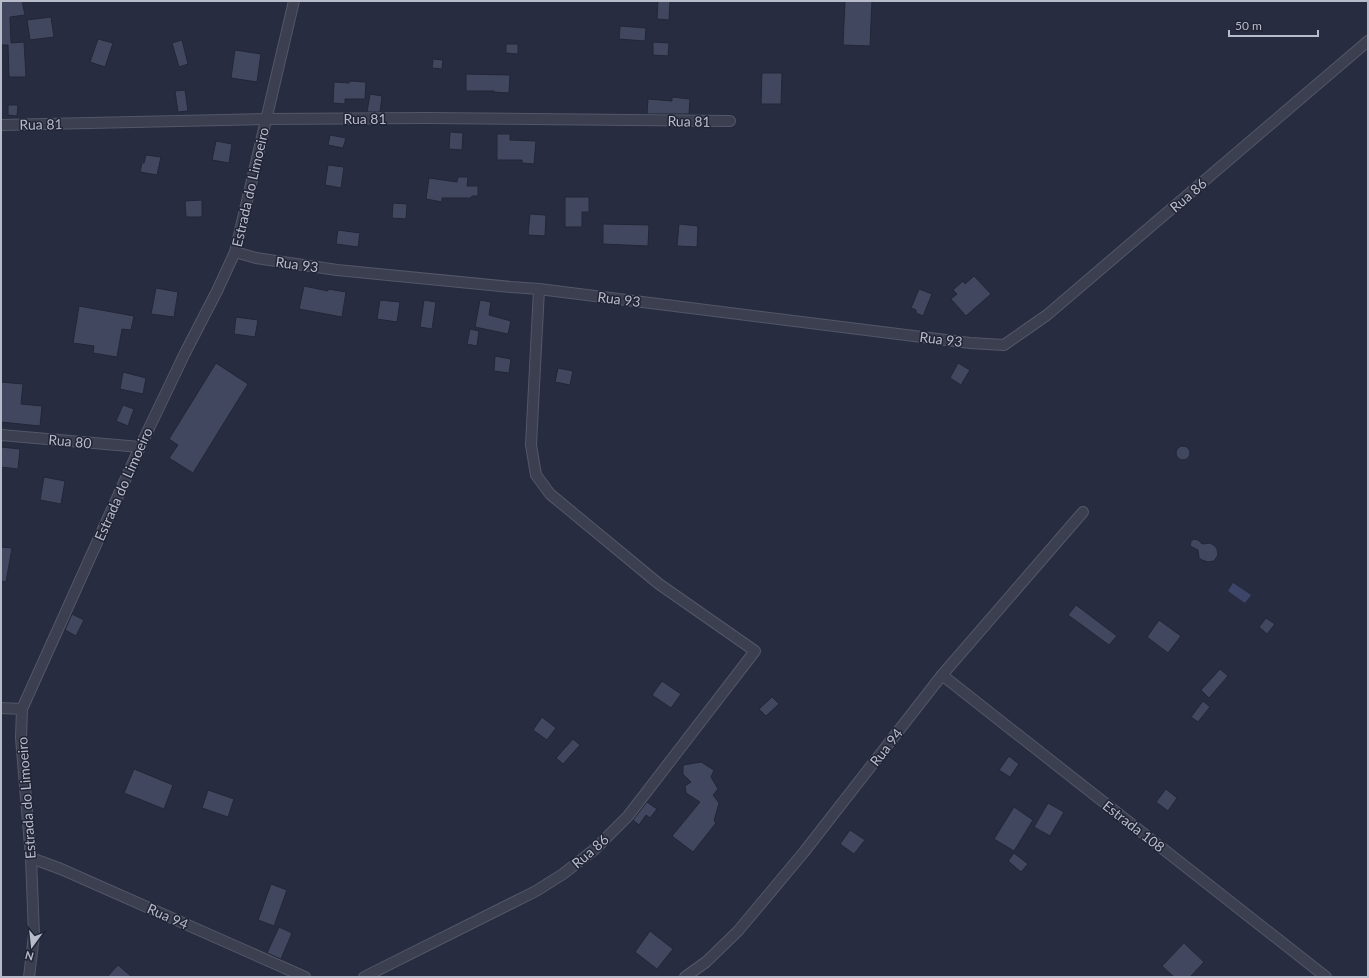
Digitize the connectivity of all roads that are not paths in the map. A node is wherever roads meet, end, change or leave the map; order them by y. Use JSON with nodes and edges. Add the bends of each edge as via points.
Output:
{"nodes":[{"id":1,"x":294,"y":1,"type":"edge"},
{"id":2,"x":1368,"y":41,"type":"edge"},
{"id":3,"x":266,"y":119,"type":"junction"},
{"id":4,"x":730,"y":121,"type":"dead end"},
{"id":5,"x":1,"y":125,"type":"edge"},
{"id":6,"x":235,"y":252,"type":"junction"},
{"id":7,"x":539,"y":289,"type":"junction"},
{"id":8,"x":1004,"y":345,"type":"joint"},
{"id":9,"x":1,"y":435,"type":"edge"},
{"id":10,"x":140,"y":447,"type":"junction"},
{"id":11,"x":1082,"y":512,"type":"dead end"},
{"id":12,"x":942,"y":675,"type":"junction"},
{"id":13,"x":1,"y":708,"type":"edge"},
{"id":14,"x":22,"y":709,"type":"junction"},
{"id":15,"x":31,"y":858,"type":"junction"},
{"id":16,"x":29,"y":977,"type":"edge"},
{"id":17,"x":305,"y":977,"type":"edge"},
{"id":18,"x":364,"y":977,"type":"edge"},
{"id":19,"x":685,"y":977,"type":"edge"},
{"id":20,"x":1326,"y":977,"type":"edge"}],
"edges":[{"from":1,"to":3,"type":"street","name":"Estrada do Limoeiro"},
{"from":2,"to":8,"type":"street","name":"Rua 86","via":[[1047,316]]},
{"from":3,"to":4,"type":"street","name":"Rua 81"},
{"from":3,"to":5,"type":"street","name":"Rua 81"},
{"from":3,"to":6,"type":"street","name":"Estrada do Limoeiro"},
{"from":6,"to":7,"type":"street","name":"Rua 93","via":[[256,258],[338,270]]},
{"from":6,"to":10,"type":"street","name":"Estrada do Limoeiro"},
{"from":7,"to":8,"type":"street","name":"Rua 93","via":[[962,342]]},
{"from":7,"to":18,"type":"street","name":"Rua 86","via":[[531,445],[536,475],[550,494],[660,584],[755,652],[628,816],[595,849],[536,891]]},
{"from":9,"to":10,"type":"street","name":"Rua 80"},
{"from":10,"to":14,"type":"street","name":"Estrada do Limoeiro"},
{"from":11,"to":12,"type":"street","name":"Rua 94"},
{"from":12,"to":19,"type":"street","name":"Rua 94","via":[[804,852],[738,931],[706,962]]},
{"from":12,"to":20,"type":"street","name":"Estrada 108"},
{"from":13,"to":14,"type":"street"},
{"from":14,"to":15,"type":"street","name":"Estrada do Limoeiro","via":[[21,738]]},
{"from":15,"to":16,"type":"street","name":"Estrada do Limoeiro","via":[[34,935]]},
{"from":15,"to":17,"type":"street","name":"Rua 94"}]}
